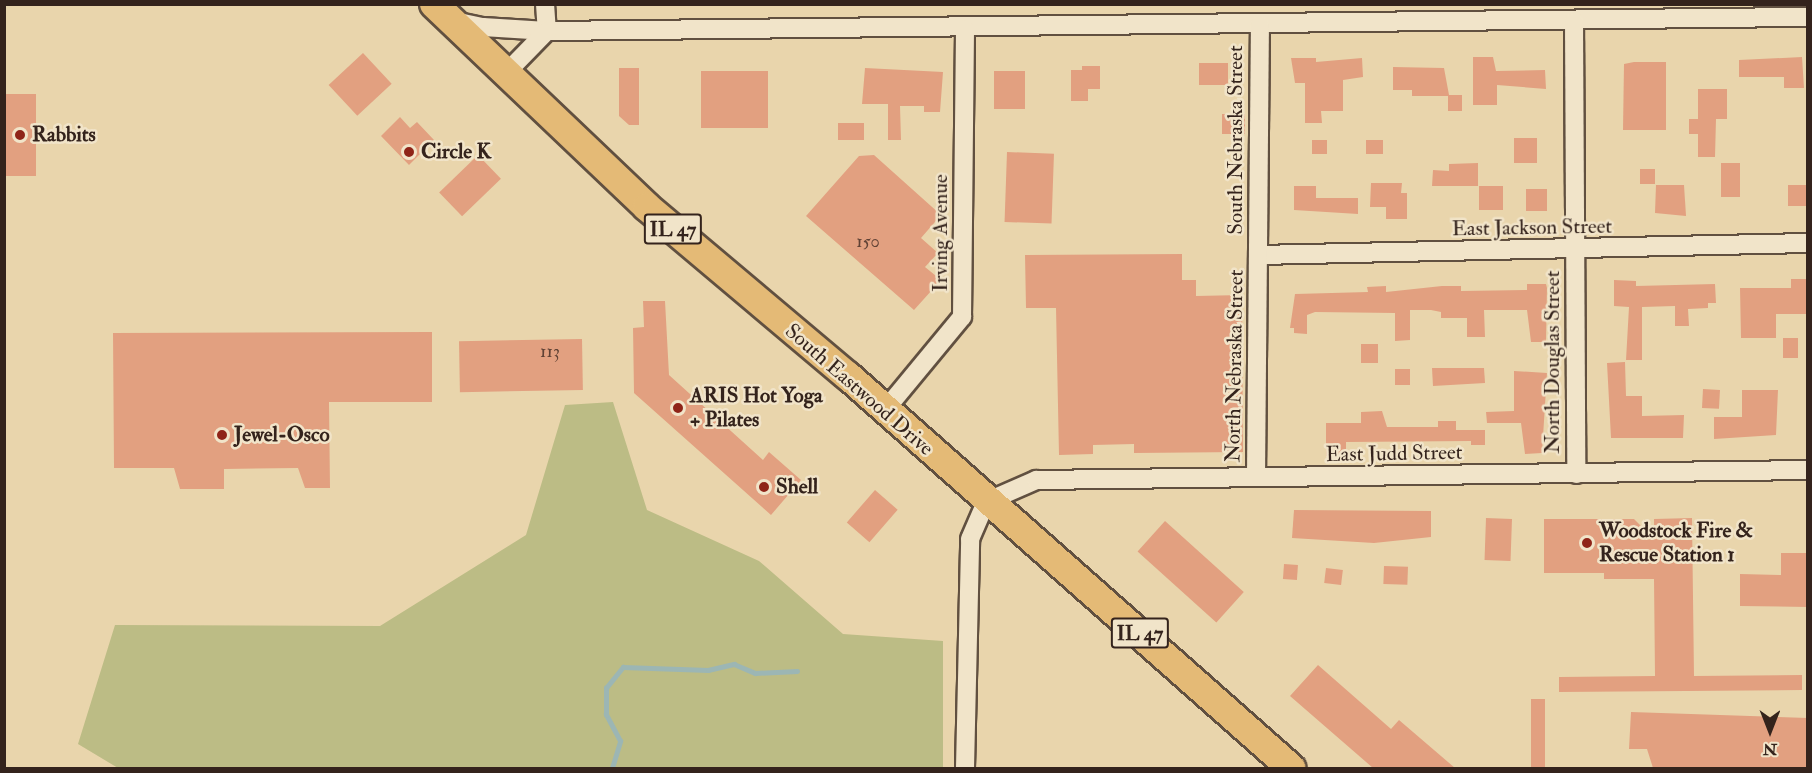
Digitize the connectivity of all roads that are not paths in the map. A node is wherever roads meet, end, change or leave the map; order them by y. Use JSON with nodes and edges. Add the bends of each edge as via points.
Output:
{"nodes":[{"id":1,"x":545,"y":4,"type":"edge"},
{"id":2,"x":442,"y":12,"type":"edge"},
{"id":3,"x":1808,"y":17,"type":"edge"},
{"id":4,"x":1574,"y":22,"type":"junction"},
{"id":5,"x":1260,"y":25,"type":"junction"},
{"id":6,"x":964,"y":29,"type":"junction"},
{"id":7,"x":547,"y":31,"type":"junction"},
{"id":8,"x":506,"y":72,"type":"junction"},
{"id":9,"x":1808,"y":243,"type":"edge"},
{"id":10,"x":1575,"y":250,"type":"junction"},
{"id":11,"x":1258,"y":255,"type":"junction"},
{"id":12,"x":885,"y":410,"type":"junction"},
{"id":13,"x":1808,"y":470,"type":"edge"},
{"id":14,"x":1576,"y":474,"type":"junction"},
{"id":15,"x":1256,"y":477,"type":"junction"},
{"id":16,"x":986,"y":502,"type":"junction"},
{"id":17,"x":965,"y":768,"type":"edge"},
{"id":18,"x":1291,"y":768,"type":"edge"}],
"edges":[{"from":1,"to":7,"type":"street"},
{"from":2,"to":7,"type":"street","via":[[483,27]]},
{"from":2,"to":8,"type":"main road","name":"South Eastwood Drive","number":"IL 47"},
{"from":3,"to":4,"type":"street"},
{"from":4,"to":5,"type":"street"},
{"from":4,"to":10,"type":"street","name":"North Douglas Street"},
{"from":5,"to":6,"type":"street"},
{"from":5,"to":11,"type":"street","name":"South Nebraska Street"},
{"from":6,"to":7,"type":"street"},
{"from":6,"to":12,"type":"street","name":"Irving Avenue","via":[[962,317]]},
{"from":7,"to":8,"type":"street"},
{"from":8,"to":12,"type":"main road","name":"South Eastwood Drive","number":"IL 47","via":[[647,207]]},
{"from":9,"to":10,"type":"street","name":"East Jackson Street"},
{"from":10,"to":11,"type":"street","name":"East Jackson Street"},
{"from":10,"to":14,"type":"street","name":"North Douglas Street"},
{"from":11,"to":15,"type":"street","name":"North Nebraska Street"},
{"from":12,"to":16,"type":"main road","name":"South Eastwood Drive","number":"IL 47"},
{"from":13,"to":14,"type":"street","name":"East Judd Street"},
{"from":14,"to":15,"type":"street","name":"East Judd Street"},
{"from":15,"to":16,"type":"street","name":"East Judd Street","via":[[1036,480]]},
{"from":16,"to":17,"type":"street","via":[[970,539]]},
{"from":16,"to":18,"type":"main road","name":"South Eastwood Drive","number":"IL 47","via":[[1102,598]]}]}
